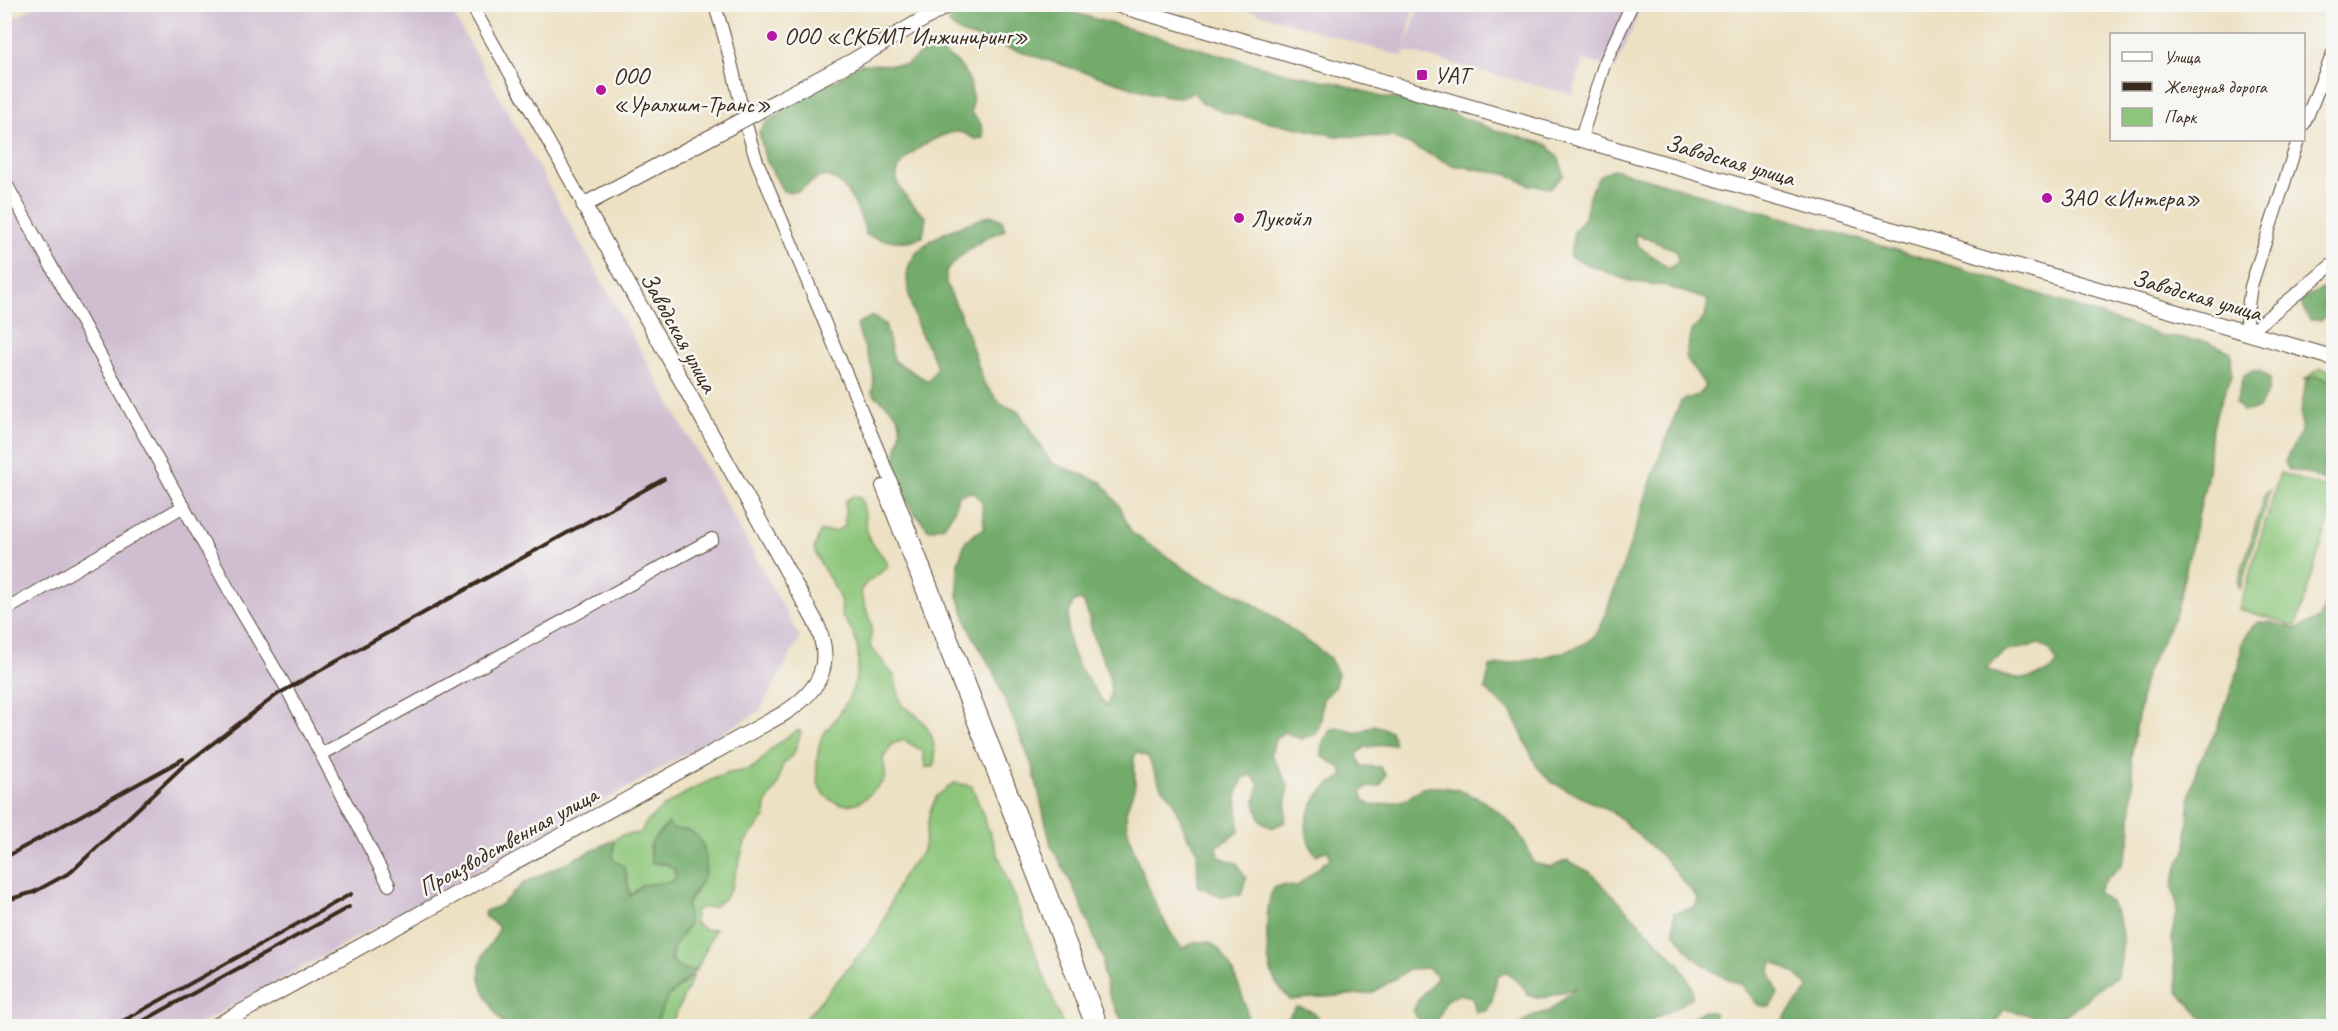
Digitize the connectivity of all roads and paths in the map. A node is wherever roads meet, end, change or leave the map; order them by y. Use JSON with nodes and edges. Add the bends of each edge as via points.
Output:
{"nodes":[{"id":1,"x":471,"y":4,"type":"edge"},
{"id":2,"x":714,"y":4,"type":"edge"},
{"id":3,"x":949,"y":4,"type":"edge"},
{"id":4,"x":1115,"y":4,"type":"edge"},
{"id":5,"x":1632,"y":4,"type":"edge"},
{"id":6,"x":2334,"y":51,"type":"edge"},
{"id":7,"x":2305,"y":122,"type":"edge"},
{"id":8,"x":1580,"y":141,"type":"junction"},
{"id":9,"x":2298,"y":141,"type":"edge"},
{"id":10,"x":4,"y":180,"type":"edge"},
{"id":11,"x":584,"y":205,"type":"junction"},
{"id":12,"x":2334,"y":263,"type":"edge"},
{"id":13,"x":2249,"y":333,"type":"junction"},
{"id":14,"x":2334,"y":358,"type":"edge"},
{"id":15,"x":882,"y":486,"type":"dead end"},
{"id":16,"x":184,"y":506,"type":"junction"},
{"id":17,"x":712,"y":539,"type":"dead end"},
{"id":18,"x":924,"y":570,"type":"junction"},
{"id":19,"x":4,"y":611,"type":"edge"},
{"id":20,"x":816,"y":686,"type":"joint"},
{"id":21,"x":961,"y":690,"type":"junction"},
{"id":22,"x":322,"y":754,"type":"junction"},
{"id":23,"x":389,"y":885,"type":"dead end"},
{"id":24,"x":216,"y":1026,"type":"edge"},
{"id":25,"x":1092,"y":1026,"type":"edge"},
{"id":26,"x":1102,"y":1026,"type":"edge"}],
"edges":[{"from":1,"to":11,"type":"street","name":"Заводская улица"},
{"from":2,"to":18,"type":"street","via":[[757,161]]},
{"from":3,"to":11,"type":"main road","bridge":true,"via":[[852,62]]},
{"from":4,"to":8,"type":"main road","name":"Заводская улица"},
{"from":5,"to":8,"type":"street","via":[[1604,65]]},
{"from":6,"to":7,"type":"street"},
{"from":8,"to":13,"type":"main road","name":"Заводская улица"},
{"from":9,"to":13,"type":"street","via":[[2251,286],[2246,320]]},
{"from":10,"to":16,"type":"street"},
{"from":11,"to":20,"type":"main road","name":"Заводская улица","via":[[815,621],[825,650]]},
{"from":12,"to":13,"type":"street"},
{"from":13,"to":14,"type":"main road","name":"Заводская улица"},
{"from":15,"to":21,"type":"street"},
{"from":16,"to":19,"type":"street"},
{"from":16,"to":22,"type":"street"},
{"from":17,"to":22,"type":"street"},
{"from":18,"to":21,"type":"street"},
{"from":18,"to":26,"type":"street"},
{"from":20,"to":24,"type":"main road","name":"Производственная улица","via":[[783,714]]},
{"from":21,"to":25,"type":"street"},
{"from":22,"to":23,"type":"street"}]}
